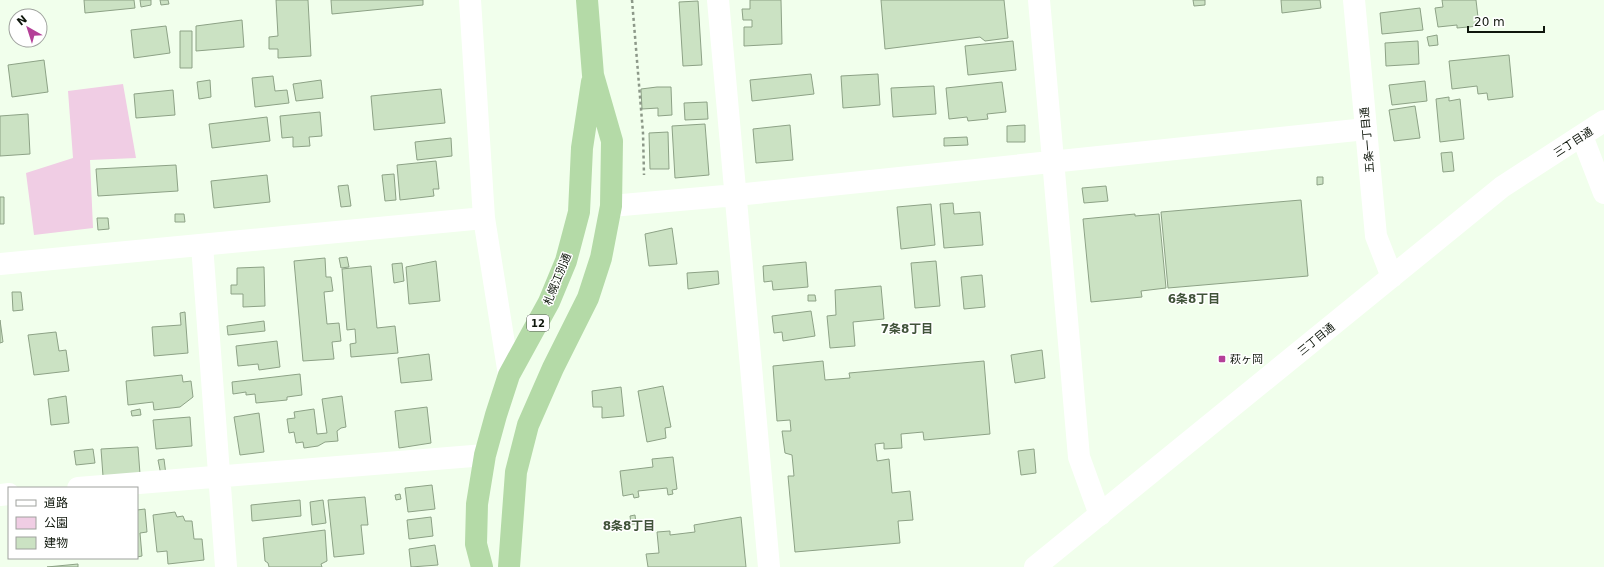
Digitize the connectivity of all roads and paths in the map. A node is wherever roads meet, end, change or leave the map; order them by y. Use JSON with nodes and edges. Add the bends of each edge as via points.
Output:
{"nodes":[{"id":1,"x":470,"y":0,"type":"edge"},
{"id":2,"x":587,"y":0,"type":"edge"},
{"id":3,"x":632,"y":0,"type":"edge"},
{"id":4,"x":718,"y":0,"type":"edge"},
{"id":5,"x":1039,"y":0,"type":"edge"},
{"id":6,"x":1354,"y":0,"type":"edge"},
{"id":7,"x":593,"y":75,"type":"junction"},
{"id":8,"x":1604,"y":121,"type":"edge"},
{"id":9,"x":1366,"y":129,"type":"junction"},
{"id":10,"x":635,"y":133,"type":"dead end"},
{"id":11,"x":643,"y":133,"type":"junction"},
{"id":12,"x":1582,"y":136,"type":"junction"},
{"id":13,"x":1052,"y":162,"type":"junction"},
{"id":14,"x":644,"y":175,"type":"dead end"},
{"id":15,"x":1604,"y":193,"type":"edge"},
{"id":16,"x":736,"y":195,"type":"junction"},
{"id":17,"x":612,"y":206,"type":"junction"},
{"id":18,"x":484,"y":218,"type":"junction"},
{"id":19,"x":202,"y":245,"type":"junction"},
{"id":20,"x":0,"y":264,"type":"edge"},
{"id":21,"x":1392,"y":277,"type":"junction"},
{"id":22,"x":509,"y":374,"type":"junction"},
{"id":23,"x":485,"y":455,"type":"junction"},
{"id":24,"x":220,"y":476,"type":"junction"},
{"id":25,"x":90,"y":487,"type":"edge"},
{"id":26,"x":1100,"y":514,"type":"junction"},
{"id":27,"x":226,"y":567,"type":"edge"},
{"id":28,"x":482,"y":567,"type":"edge"},
{"id":29,"x":509,"y":567,"type":"edge"},
{"id":30,"x":769,"y":567,"type":"edge"},
{"id":31,"x":1035,"y":567,"type":"edge"}],
"edges":[{"from":1,"to":18,"type":"street"},
{"from":2,"to":7,"type":"highway","name":"札幌江別通","number":"12"},
{"from":3,"to":11,"type":"path"},
{"from":4,"to":16,"type":"street"},
{"from":5,"to":13,"type":"street"},
{"from":6,"to":9,"type":"street","name":"五条一丁目通"},
{"from":7,"to":17,"type":"highway","name":"札幌江別通","number":"12","via":[[612,141]]},
{"from":7,"to":22,"type":"highway","name":"札幌江別通","number":"12","via":[[582,148],[579,212],[566,261],[549,302]]},
{"from":8,"to":12,"type":"street","name":"三丁目通"},
{"from":9,"to":13,"type":"street"},
{"from":9,"to":21,"type":"street","name":"五条一丁目通","via":[[1376,236]]},
{"from":10,"to":11,"type":"path"},
{"from":11,"to":14,"type":"path"},
{"from":12,"to":15,"type":"street"},
{"from":12,"to":21,"type":"street","name":"三丁目通","via":[[1502,188]]},
{"from":13,"to":16,"type":"street"},
{"from":13,"to":26,"type":"street","via":[[1079,458]]},
{"from":16,"to":17,"type":"street"},
{"from":16,"to":30,"type":"street"},
{"from":17,"to":29,"type":"highway","name":"札幌江別通","number":"12","via":[[602,258],[588,298],[528,426],[516,472]]},
{"from":18,"to":19,"type":"street"},
{"from":18,"to":22,"type":"street"},
{"from":19,"to":20,"type":"street"},
{"from":19,"to":24,"type":"street"},
{"from":21,"to":26,"type":"street","name":"三丁目通"},
{"from":22,"to":23,"type":"highway","name":"札幌江別通","number":"12"},
{"from":23,"to":24,"type":"street"},
{"from":23,"to":28,"type":"highway","name":"札幌江別通","number":"12","via":[[477,504],[476,544]]},
{"from":24,"to":25,"type":"street"},
{"from":24,"to":27,"type":"street"},
{"from":26,"to":31,"type":"street","name":"三丁目通"}]}
